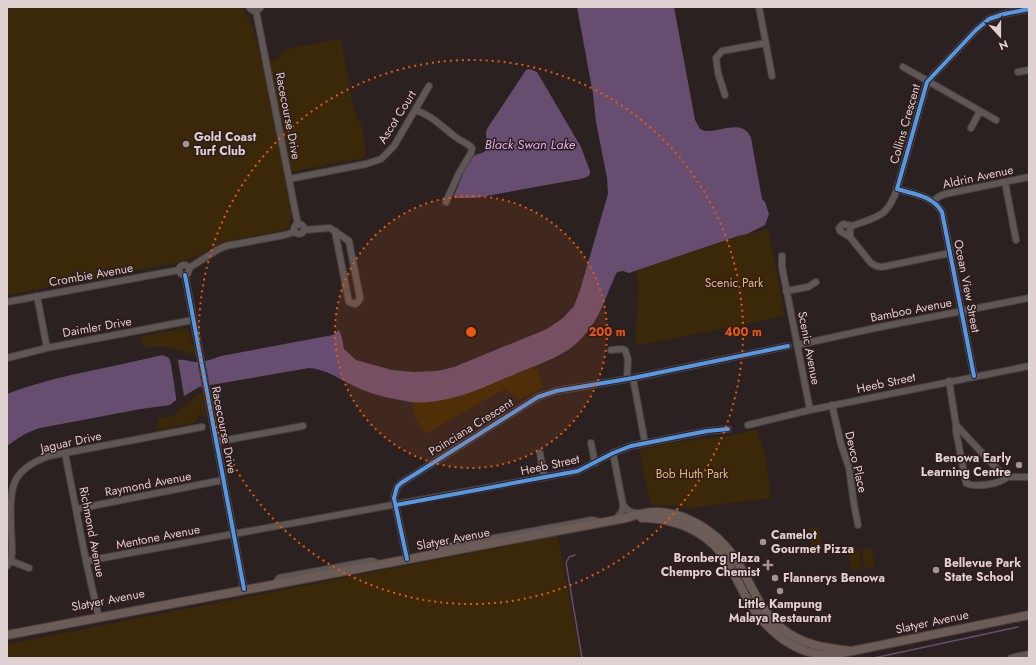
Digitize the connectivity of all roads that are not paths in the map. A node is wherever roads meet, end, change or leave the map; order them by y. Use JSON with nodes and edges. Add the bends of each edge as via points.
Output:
{"nodes":[{"id":1,"x":249,"y":7,"type":"edge"},
{"id":2,"x":759,"y":7,"type":"edge"},
{"id":3,"x":258,"y":9,"type":"edge"},
{"id":4,"x":1029,"y":9,"type":"edge"},
{"id":5,"x":766,"y":43,"type":"junction"},
{"id":6,"x":903,"y":67,"type":"dead end"},
{"id":7,"x":1029,"y":70,"type":"edge"},
{"id":8,"x":1018,"y":72,"type":"dead end"},
{"id":9,"x":772,"y":76,"type":"dead end"},
{"id":10,"x":927,"y":82,"type":"junction"},
{"id":11,"x":429,"y":86,"type":"dead end"},
{"id":12,"x":725,"y":95,"type":"dead end"},
{"id":13,"x":415,"y":110,"type":"junction"},
{"id":14,"x":980,"y":112,"type":"junction"},
{"id":15,"x":996,"y":120,"type":"dead end"},
{"id":16,"x":971,"y":128,"type":"dead end"},
{"id":17,"x":1029,"y":177,"type":"edge"},
{"id":18,"x":289,"y":179,"type":"junction"},
{"id":19,"x":1005,"y":182,"type":"junction"},
{"id":20,"x":897,"y":190,"type":"junction"},
{"id":21,"x":446,"y":202,"type":"dead end"},
{"id":22,"x":934,"y":202,"type":"junction"},
{"id":23,"x":298,"y":224,"type":"junction"},
{"id":24,"x":852,"y":226,"type":"junction"},
{"id":25,"x":304,"y":230,"type":"junction"},
{"id":26,"x":334,"y":231,"type":"junction"},
{"id":27,"x":294,"y":232,"type":"junction"},
{"id":28,"x":850,"y":237,"type":"junction"},
{"id":29,"x":1016,"y":240,"type":"dead end"},
{"id":30,"x":950,"y":253,"type":"junction"},
{"id":31,"x":782,"y":256,"type":"dead end"},
{"id":32,"x":189,"y":268,"type":"junction"},
{"id":33,"x":179,"y":270,"type":"junction"},
{"id":34,"x":185,"y":275,"type":"junction"},
{"id":35,"x":816,"y":282,"type":"dead end"},
{"id":36,"x":786,"y":291,"type":"junction"},
{"id":37,"x":37,"y":296,"type":"junction"},
{"id":38,"x":1029,"y":298,"type":"edge"},
{"id":39,"x":7,"y":302,"type":"edge"},
{"id":40,"x":962,"y":311,"type":"junction"},
{"id":41,"x":193,"y":320,"type":"junction"},
{"id":42,"x":797,"y":345,"type":"junction"},
{"id":43,"x":788,"y":346,"type":"dead end"},
{"id":44,"x":47,"y":348,"type":"junction"},
{"id":45,"x":610,"y":350,"type":"dead end"},
{"id":46,"x":7,"y":358,"type":"edge"},
{"id":47,"x":1029,"y":366,"type":"edge"},
{"id":48,"x":974,"y":376,"type":"junction"},
{"id":49,"x":630,"y":378,"type":"junction"},
{"id":50,"x":949,"y":381,"type":"junction"},
{"id":51,"x":832,"y":405,"type":"junction"},
{"id":52,"x":810,"y":410,"type":"junction"},
{"id":53,"x":748,"y":425,"type":"dead end"},
{"id":54,"x":956,"y":425,"type":"junction"},
{"id":55,"x":303,"y":426,"type":"dead end"},
{"id":56,"x":202,"y":427,"type":"dead end"},
{"id":57,"x":728,"y":429,"type":"dead end"},
{"id":58,"x":216,"y":442,"type":"junction"},
{"id":59,"x":591,"y":442,"type":"dead end"},
{"id":60,"x":645,"y":444,"type":"junction"},
{"id":61,"x":540,"y":452,"type":"dead end"},
{"id":62,"x":613,"y":453,"type":"junction"},
{"id":63,"x":66,"y":454,"type":"junction"},
{"id":64,"x":595,"y":463,"type":"junction"},
{"id":65,"x":544,"y":477,"type":"junction"},
{"id":66,"x":1008,"y":477,"type":"junction"},
{"id":67,"x":1029,"y":477,"type":"edge"},
{"id":68,"x":224,"y":480,"type":"junction"},
{"id":69,"x":396,"y":505,"type":"junction"},
{"id":70,"x":623,"y":505,"type":"junction"},
{"id":71,"x":76,"y":509,"type":"junction"},
{"id":72,"x":640,"y":513,"type":"junction"},
{"id":73,"x":626,"y":518,"type":"junction"},
{"id":74,"x":615,"y":520,"type":"junction"},
{"id":75,"x":858,"y":525,"type":"dead end"},
{"id":76,"x":234,"y":534,"type":"junction"},
{"id":77,"x":407,"y":559,"type":"junction"},
{"id":78,"x":86,"y":561,"type":"junction"},
{"id":79,"x":9,"y":563,"type":"edge"},
{"id":80,"x":28,"y":568,"type":"dead end"},
{"id":81,"x":244,"y":589,"type":"junction"},
{"id":82,"x":213,"y":595,"type":"junction"},
{"id":83,"x":98,"y":614,"type":"junction"},
{"id":84,"x":1029,"y":615,"type":"edge"},
{"id":85,"x":1017,"y":617,"type":"junction"},
{"id":86,"x":1029,"y":618,"type":"edge"},
{"id":87,"x":7,"y":631,"type":"edge"},
{"id":88,"x":7,"y":635,"type":"edge"},
{"id":89,"x":852,"y":651,"type":"junction"},
{"id":90,"x":1029,"y":654,"type":"edge"},
{"id":91,"x":1011,"y":658,"type":"edge"}],
"edges":[{"from":1,"to":3,"type":"street","name":"Racecourse Drive","via":[[251,10]]},
{"from":2,"to":5,"type":"street"},
{"from":3,"to":18,"type":"street","name":"Racecourse Drive"},
{"from":4,"to":10,"type":"street","name":"Collins Crescent","via":[[989,19]]},
{"from":5,"to":9,"type":"street"},
{"from":5,"to":12,"type":"street","via":[[722,52],[716,58]]},
{"from":6,"to":10,"type":"street"},
{"from":7,"to":8,"type":"street"},
{"from":10,"to":14,"type":"street"},
{"from":10,"to":20,"type":"street","name":"Collins Crescent"},
{"from":11,"to":13,"type":"street","name":"Ascot Court"},
{"from":13,"to":18,"type":"street","name":"Ascot Court","via":[[394,146],[381,159]]},
{"from":13,"to":21,"type":"street","via":[[425,113],[472,148]]},
{"from":14,"to":15,"type":"street"},
{"from":14,"to":16,"type":"street"},
{"from":17,"to":19,"type":"street","name":"Aldrin Avenue"},
{"from":18,"to":23,"type":"street","name":"Racecourse Drive"},
{"from":19,"to":22,"type":"street","name":"Aldrin Avenue","via":[[945,194]]},
{"from":19,"to":29,"type":"street"},
{"from":20,"to":22,"type":"street","via":[[922,196]]},
{"from":20,"to":24,"type":"street","name":"Collins Crescent","via":[[893,202],[884,213]]},
{"from":22,"to":30,"type":"street","name":"Ocean View Street","via":[[942,212]]},
{"from":23,"to":25,"type":"street"},
{"from":23,"to":27,"type":"street"},
{"from":24,"to":28,"type":"street","via":[[849,231]]},
{"from":24,"to":28,"type":"street","name":"Collins Crescent","via":[[843,224],[839,228]]},
{"from":25,"to":26,"type":"street","via":[[330,228]]},
{"from":25,"to":27,"type":"street","via":[[299,235]]},
{"from":26,"to":26,"type":"street","via":[[349,241],[360,298],[355,304],[349,302]]},
{"from":27,"to":32,"type":"street","via":[[226,246]]},
{"from":28,"to":30,"type":"street","name":"Collins Crescent","via":[[871,263],[882,267]]},
{"from":30,"to":40,"type":"street","name":"Ocean View Street"},
{"from":31,"to":36,"type":"street","name":"Scenic Avenue"},
{"from":32,"to":33,"type":"street","via":[[182,266]]},
{"from":32,"to":34,"type":"street"},
{"from":33,"to":34,"type":"street"},
{"from":33,"to":37,"type":"street","name":"Crombie Avenue"},
{"from":34,"to":41,"type":"street","name":"Racecourse Drive"},
{"from":35,"to":36,"type":"street","via":[[808,287]]},
{"from":36,"to":42,"type":"street","name":"Scenic Avenue"},
{"from":37,"to":39,"type":"street","name":"Crombie Avenue"},
{"from":37,"to":44,"type":"street"},
{"from":38,"to":40,"type":"street","name":"Bamboo Avenue"},
{"from":40,"to":42,"type":"street","name":"Bamboo Avenue"},
{"from":40,"to":48,"type":"street","name":"Ocean View Street"},
{"from":41,"to":44,"type":"street","name":"Daimler Drive"},
{"from":41,"to":58,"type":"street","name":"Racecourse Drive"},
{"from":42,"to":52,"type":"street","name":"Scenic Avenue"},
{"from":43,"to":49,"type":"street"},
{"from":44,"to":46,"type":"street","name":"Daimler Drive"},
{"from":45,"to":49,"type":"street","via":[[625,350]]},
{"from":47,"to":48,"type":"street","name":"Heeb Street"},
{"from":48,"to":50,"type":"street","name":"Heeb Street"},
{"from":49,"to":60,"type":"street"},
{"from":49,"to":69,"type":"street","name":"Poinciana Crescent","via":[[556,391],[538,397],[401,483],[395,493]]},
{"from":50,"to":51,"type":"street","name":"Heeb Street"},
{"from":50,"to":54,"type":"street"},
{"from":51,"to":52,"type":"street","name":"Heeb Street"},
{"from":51,"to":75,"type":"street","name":"Devco Place","via":[[849,468]]},
{"from":52,"to":53,"type":"street","name":"Heeb Street"},
{"from":54,"to":66,"type":"street","via":[[997,470]]},
{"from":54,"to":66,"type":"street","via":[[966,483],[996,483]]},
{"from":55,"to":58,"type":"street"},
{"from":56,"to":63,"type":"street","name":"Jaguar Drive"},
{"from":57,"to":60,"type":"street","name":"Heeb Street"},
{"from":58,"to":68,"type":"street","name":"Racecourse Drive"},
{"from":59,"to":64,"type":"street"},
{"from":60,"to":62,"type":"street","name":"Heeb Street"},
{"from":61,"to":65,"type":"street"},
{"from":62,"to":64,"type":"street","name":"Heeb Street"},
{"from":62,"to":70,"type":"street"},
{"from":63,"to":71,"type":"street","name":"Richmond Avenue"},
{"from":63,"to":79,"type":"street","name":"Jaguar Drive","via":[[36,461],[20,474],[14,484],[12,553]]},
{"from":64,"to":65,"type":"street","name":"Heeb Street","via":[[578,471]]},
{"from":65,"to":69,"type":"street","name":"Heeb Street"},
{"from":66,"to":67,"type":"street"},
{"from":68,"to":71,"type":"street","name":"Raymond Avenue"},
{"from":68,"to":76,"type":"street","name":"Racecourse Drive"},
{"from":69,"to":76,"type":"street","name":"Heeb Street"},
{"from":69,"to":77,"type":"street","name":"Poinciana Crescent"},
{"from":70,"to":72,"type":"street","via":[[628,511]]},
{"from":70,"to":74,"type":"street","via":[[622,512]]},
{"from":71,"to":78,"type":"street","name":"Richmond Avenue"},
{"from":72,"to":73,"type":"main road","name":"Slatyer Avenue"},
{"from":72,"to":89,"type":"main road","name":"Slatyer Avenue","via":[[672,514],[702,527],[721,541],[736,559],[760,604],[779,626],[804,642]]},
{"from":73,"to":74,"type":"main road","name":"Slatyer Avenue"},
{"from":73,"to":89,"type":"main road","name":"Slatyer Avenue","via":[[670,521],[685,526],[712,543],[735,575],[756,613],[779,638],[818,654]]},
{"from":74,"to":77,"type":"main road","name":"Slatyer Avenue"},
{"from":76,"to":78,"type":"street","name":"Mentone Avenue"},
{"from":76,"to":81,"type":"street","name":"Racecourse Drive"},
{"from":77,"to":81,"type":"main road","name":"Slatyer Avenue"},
{"from":78,"to":83,"type":"street","name":"Richmond Avenue"},
{"from":79,"to":80,"type":"street"},
{"from":81,"to":82,"type":"main road","name":"Slatyer Avenue"},
{"from":82,"to":83,"type":"street","name":"Slatyer Avenue","via":[[207,593]]},
{"from":82,"to":88,"type":"main road","name":"Slatyer Avenue"},
{"from":83,"to":87,"type":"street","name":"Slatyer Avenue"},
{"from":84,"to":85,"type":"main road","name":"Slatyer Avenue"},
{"from":85,"to":86,"type":"main road","name":"Slatyer Avenue"},
{"from":85,"to":89,"type":"main road","name":"Slatyer Avenue"},
{"from":90,"to":91,"type":"street"}]}
